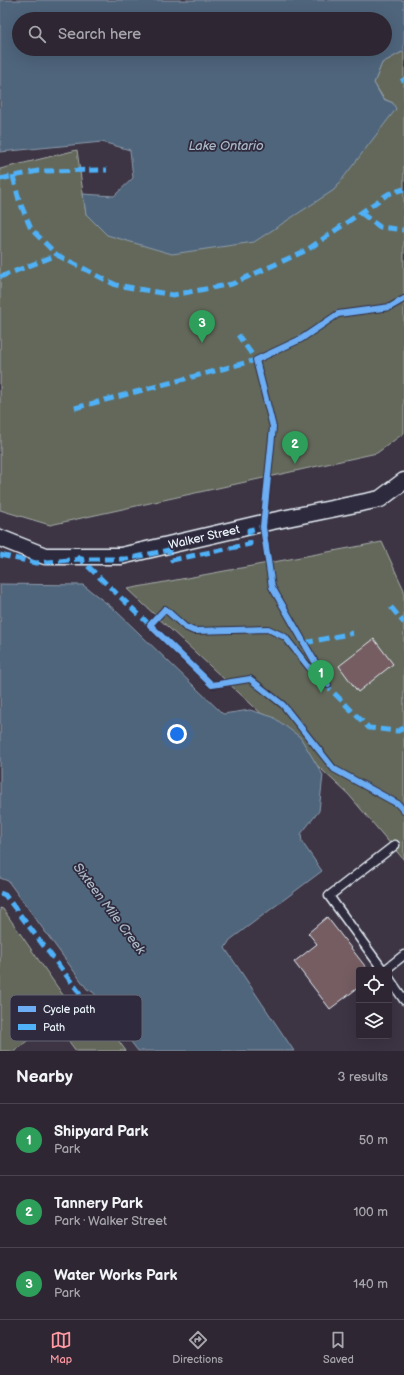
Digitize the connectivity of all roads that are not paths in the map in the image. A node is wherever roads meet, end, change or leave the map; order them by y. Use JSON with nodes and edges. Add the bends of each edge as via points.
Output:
{"nodes":[{"id":1,"x":404,"y":481,"type":"edge"},
{"id":2,"x":0,"y":538,"type":"edge"},
{"id":3,"x":395,"y":845,"type":"dead end"},
{"id":4,"x":404,"y":954,"type":"edge"},
{"id":5,"x":382,"y":967,"type":"edge"},
{"id":6,"x":388,"y":967,"type":"edge"},
{"id":7,"x":392,"y":982,"type":"edge"},
{"id":8,"x":404,"y":1000,"type":"edge"}],
"edges":[{"from":1,"to":2,"type":"street","name":"Walker Street","via":[[380,499],[122,556],[45,556]]},
{"from":3,"to":5,"type":"lane","via":[[329,896]]},
{"from":4,"to":6,"type":"lane"},
{"from":7,"to":8,"type":"lane"}]}
